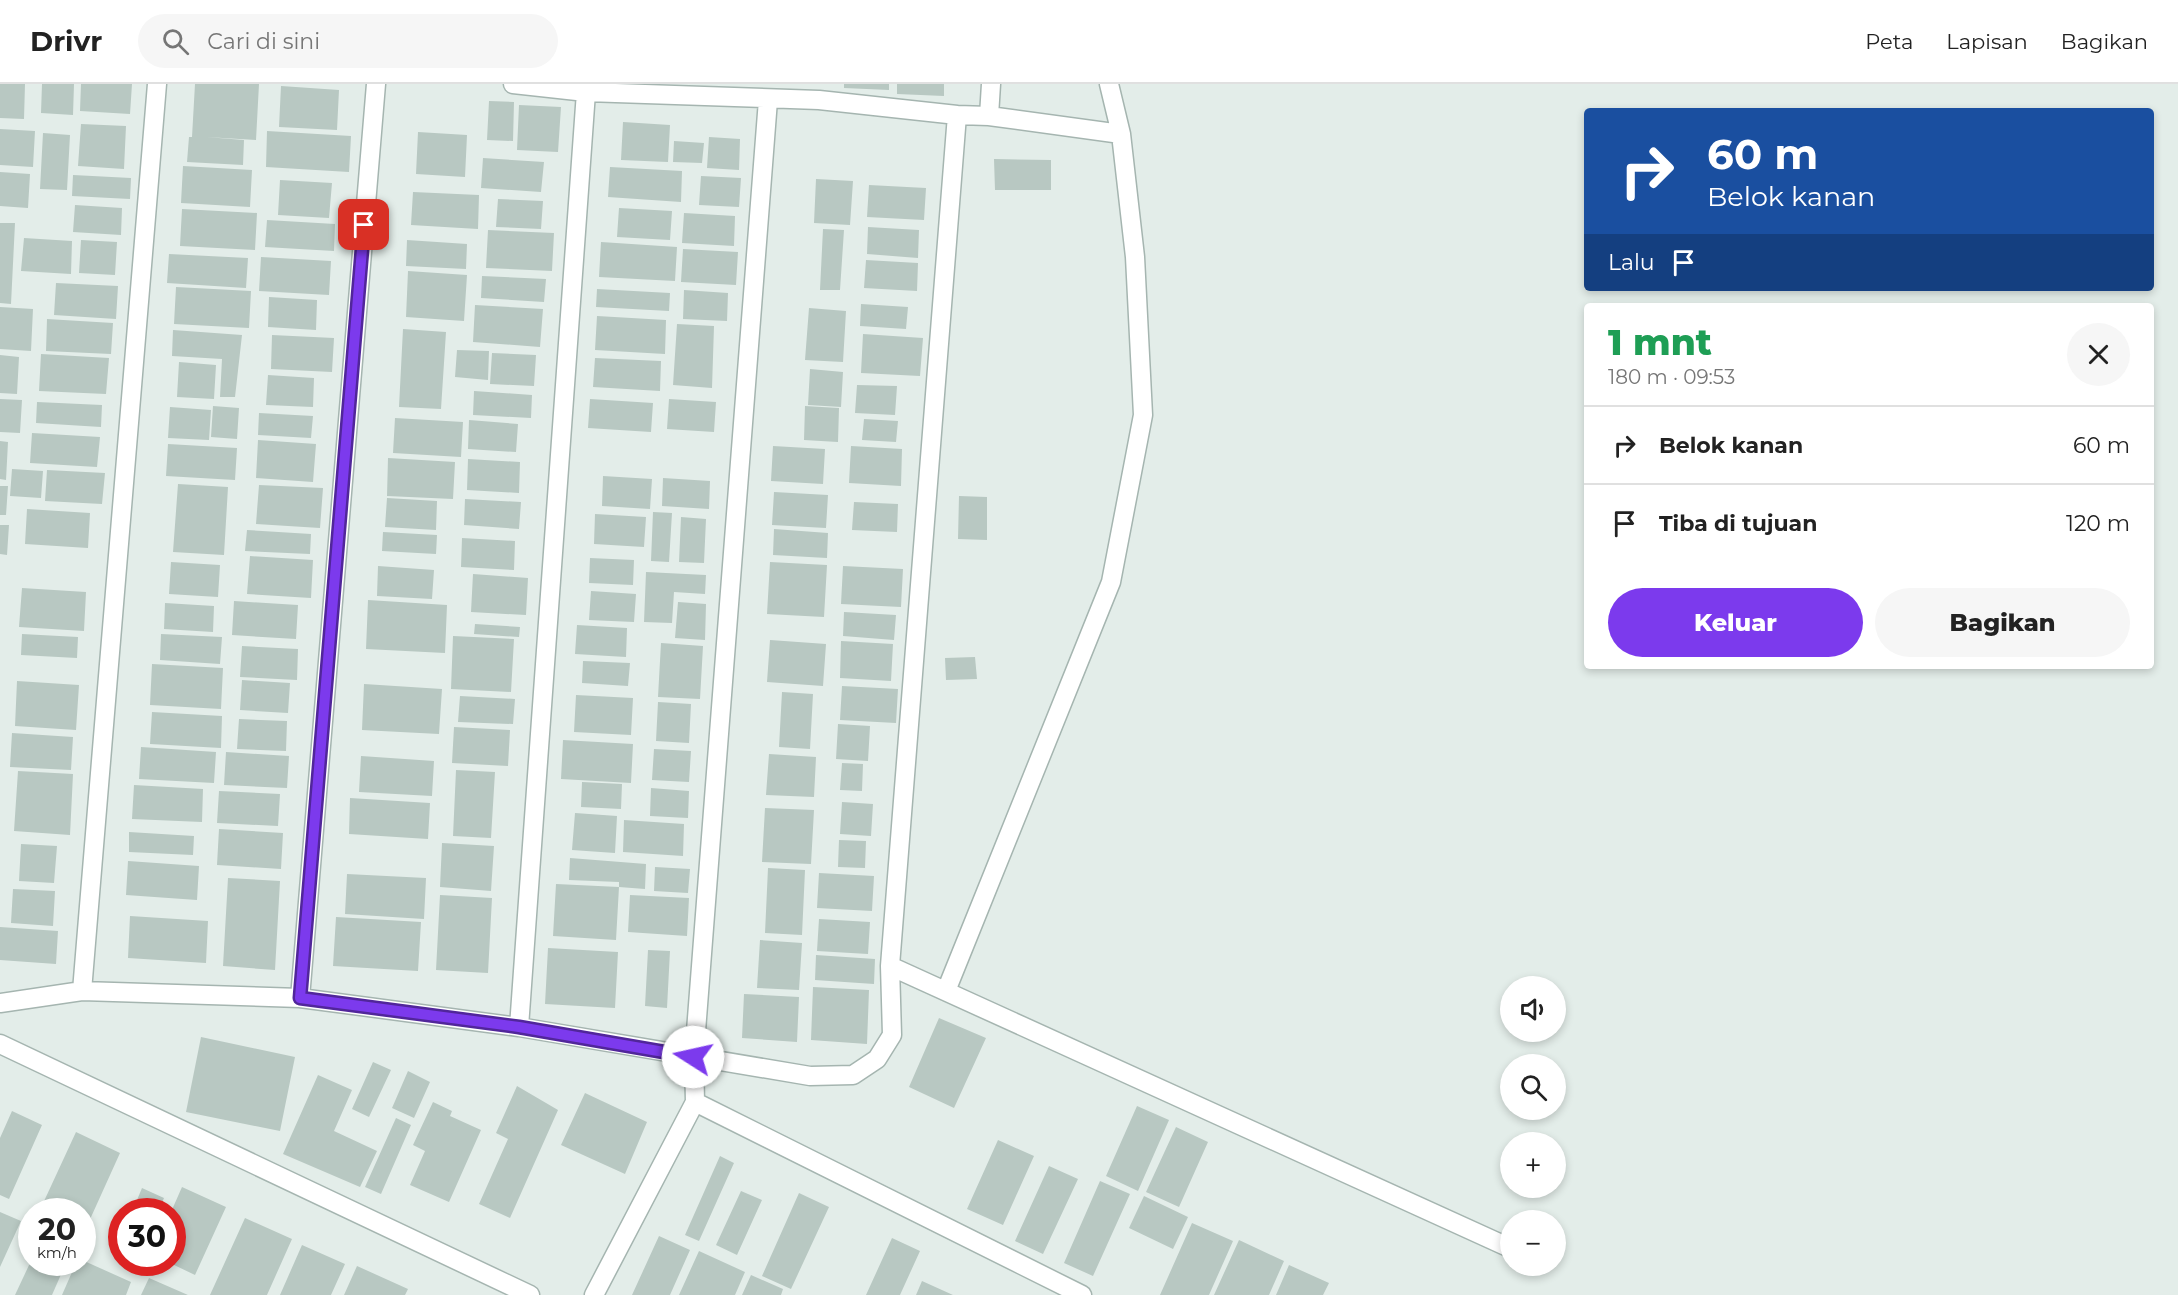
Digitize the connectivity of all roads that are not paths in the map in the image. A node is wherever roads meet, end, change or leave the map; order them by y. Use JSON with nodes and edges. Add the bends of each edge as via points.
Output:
{"nodes":[{"id":1,"x":157,"y":84,"type":"edge"},
{"id":2,"x":376,"y":84,"type":"edge"},
{"id":3,"x":513,"y":84,"type":"edge"},
{"id":4,"x":991,"y":84,"type":"edge"},
{"id":5,"x":1109,"y":84,"type":"edge"},
{"id":6,"x":618,"y":88,"type":"edge"},
{"id":7,"x":586,"y":92,"type":"junction"},
{"id":8,"x":819,"y":92,"type":"edge"},
{"id":9,"x":768,"y":100,"type":"junction"},
{"id":10,"x":957,"y":115,"type":"junction"},
{"id":11,"x":989,"y":116,"type":"junction"},
{"id":12,"x":1121,"y":134,"type":"junction"},
{"id":13,"x":890,"y":966,"type":"junction"},
{"id":14,"x":82,"y":991,"type":"junction"},
{"id":15,"x":946,"y":991,"type":"junction"},
{"id":16,"x":300,"y":998,"type":"junction"},
{"id":17,"x":0,"y":1003,"type":"edge"},
{"id":18,"x":519,"y":1027,"type":"junction"},
{"id":19,"x":0,"y":1044,"type":"edge"},
{"id":20,"x":693,"y":1057,"type":"junction"},
{"id":21,"x":695,"y":1102,"type":"junction"},
{"id":22,"x":1500,"y":1243,"type":"edge"},
{"id":23,"x":530,"y":1295,"type":"edge"},
{"id":24,"x":594,"y":1295,"type":"edge"},
{"id":25,"x":1082,"y":1295,"type":"edge"}],
"edges":[{"from":1,"to":14,"type":"street"},
{"from":2,"to":16,"type":"street"},
{"from":3,"to":7,"type":"street"},
{"from":4,"to":11,"type":"street"},
{"from":5,"to":12,"type":"street"},
{"from":6,"to":7,"type":"street"},
{"from":6,"to":9,"type":"street"},
{"from":7,"to":18,"type":"street"},
{"from":8,"to":9,"type":"street"},
{"from":8,"to":10,"type":"street"},
{"from":9,"to":20,"type":"street"},
{"from":10,"to":11,"type":"street"},
{"from":10,"to":13,"type":"street"},
{"from":11,"to":12,"type":"street"},
{"from":12,"to":15,"type":"street","via":[[1135,268],[1143,415],[1111,582]]},
{"from":13,"to":15,"type":"street"},
{"from":13,"to":20,"type":"street","via":[[892,1035],[877,1059],[853,1074],[810,1076]]},
{"from":14,"to":16,"type":"street"},
{"from":14,"to":17,"type":"street"},
{"from":15,"to":22,"type":"street"},
{"from":16,"to":18,"type":"street"},
{"from":18,"to":20,"type":"street"},
{"from":19,"to":23,"type":"street"},
{"from":20,"to":21,"type":"street"},
{"from":21,"to":24,"type":"street"},
{"from":21,"to":25,"type":"street"}]}
